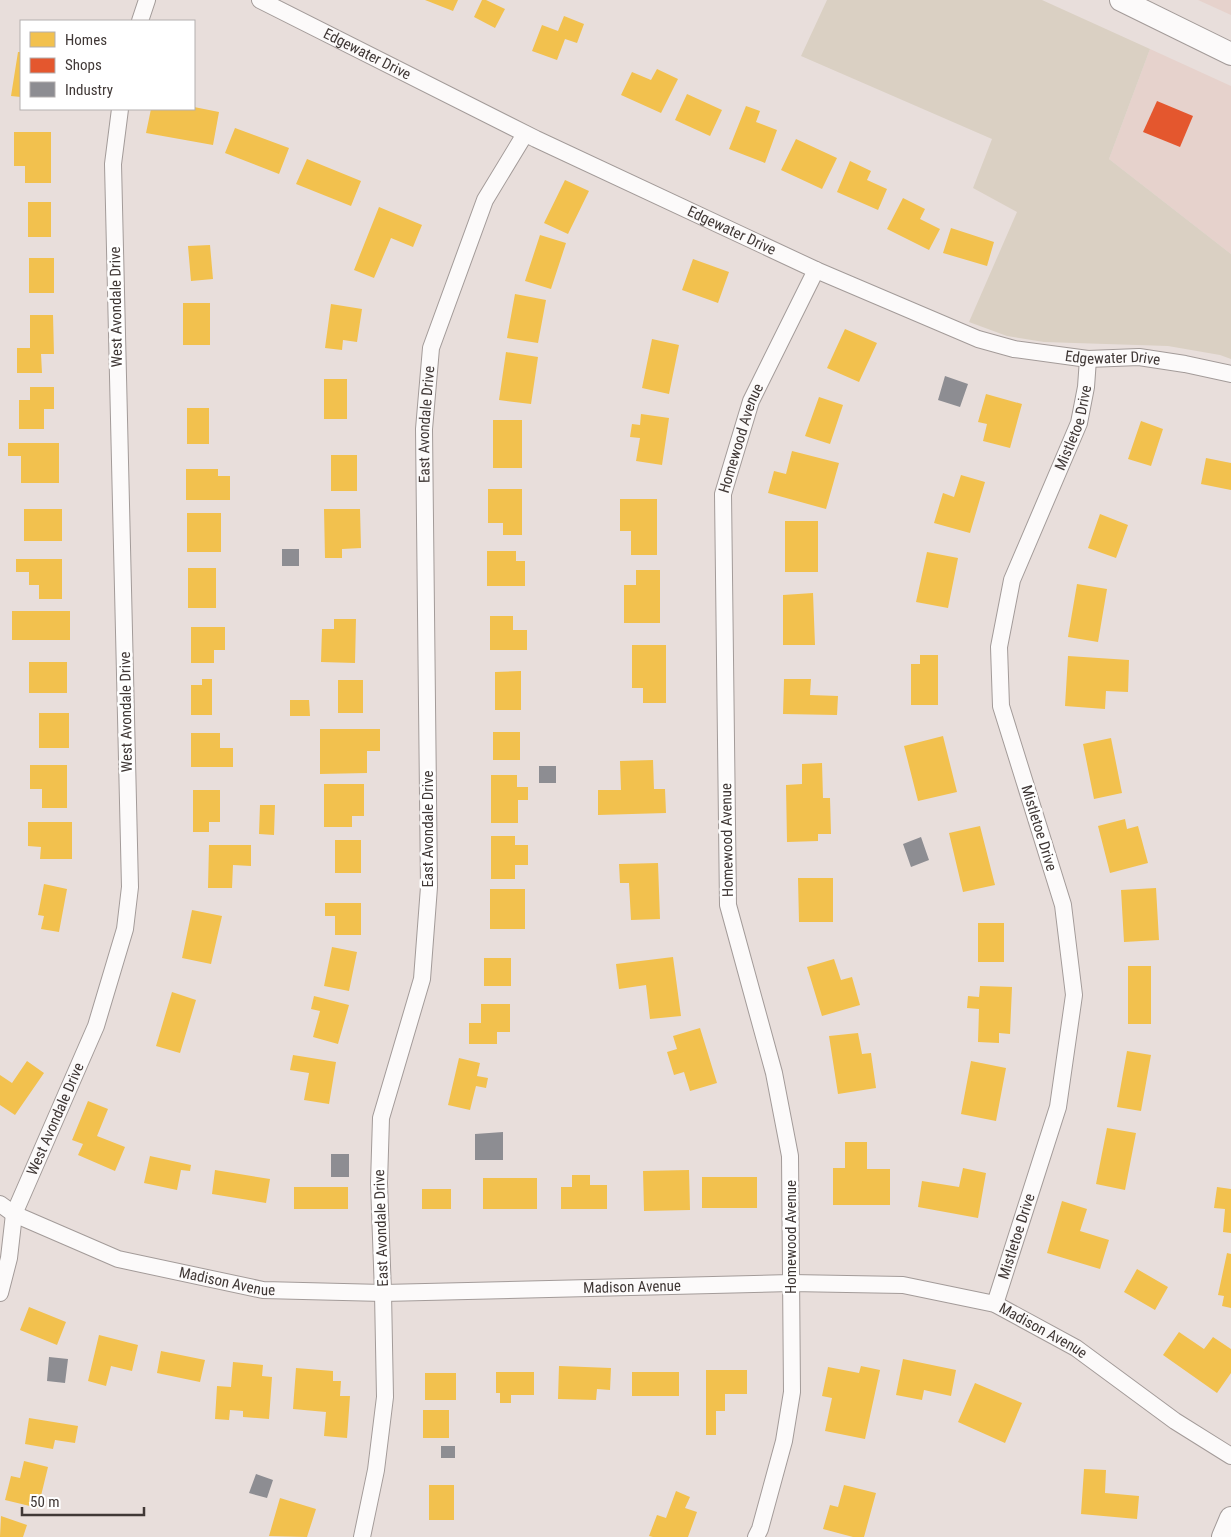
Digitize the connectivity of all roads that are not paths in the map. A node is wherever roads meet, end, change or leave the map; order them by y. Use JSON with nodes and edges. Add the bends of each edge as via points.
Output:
{"nodes":[{"id":1,"x":147,"y":0,"type":"edge"},
{"id":2,"x":260,"y":0,"type":"edge"},
{"id":3,"x":1121,"y":0,"type":"edge"},
{"id":4,"x":140,"y":20,"type":"edge"},
{"id":5,"x":1231,"y":54,"type":"edge"},
{"id":6,"x":120,"y":110,"type":"edge"},
{"id":7,"x":525,"y":134,"type":"junction"},
{"id":8,"x":816,"y":270,"type":"junction"},
{"id":9,"x":1088,"y":359,"type":"junction"},
{"id":10,"x":1231,"y":374,"type":"edge"},
{"id":11,"x":0,"y":1204,"type":"edge"},
{"id":12,"x":14,"y":1214,"type":"junction"},
{"id":13,"x":791,"y":1283,"type":"junction"},
{"id":14,"x":0,"y":1293,"type":"edge"},
{"id":15,"x":383,"y":1293,"type":"junction"},
{"id":16,"x":995,"y":1304,"type":"junction"},
{"id":17,"x":1231,"y":1456,"type":"edge"},
{"id":18,"x":1231,"y":1518,"type":"edge"},
{"id":19,"x":362,"y":1537,"type":"edge"},
{"id":20,"x":756,"y":1537,"type":"edge"},
{"id":21,"x":1223,"y":1537,"type":"edge"}],
"edges":[{"from":1,"to":4,"type":"street"},
{"from":2,"to":7,"type":"street","name":"Edgewater Drive"},
{"from":3,"to":5,"type":"main road"},
{"from":6,"to":12,"type":"street","name":"West Avondale Drive","via":[[113,164],[130,887],[125,929],[96,1026]]},
{"from":7,"to":8,"type":"street","name":"Edgewater Drive"},
{"from":7,"to":15,"type":"street","name":"East Avondale Drive","via":[[485,200],[432,348],[424,429],[429,886],[422,979],[381,1118],[379,1183]]},
{"from":8,"to":9,"type":"street","name":"Edgewater Drive","via":[[978,339],[1014,349]]},
{"from":8,"to":13,"type":"street","name":"Homewood Avenue","via":[[751,400],[723,494],[728,905],[774,1073],[790,1156]]},
{"from":9,"to":10,"type":"street","name":"Edgewater Drive","via":[[1139,357]]},
{"from":9,"to":16,"type":"street","name":"Mistletoe Drive","via":[[1079,423],[1012,580],[999,647],[1001,706],[1063,905],[1074,994],[1058,1107]]},
{"from":11,"to":12,"type":"street","name":"Madison Avenue"},
{"from":12,"to":14,"type":"street","name":"West Avondale Drive","via":[[9,1258]]},
{"from":12,"to":15,"type":"street","name":"Madison Avenue","via":[[118,1259],[263,1290]]},
{"from":13,"to":15,"type":"street","name":"Madison Avenue"},
{"from":13,"to":16,"type":"street","name":"Madison Avenue","via":[[903,1285]]},
{"from":13,"to":20,"type":"street","name":"Homewood Avenue","via":[[792,1392],[784,1441]]},
{"from":15,"to":19,"type":"street","name":"East Avondale Drive","via":[[384,1397],[376,1470]]},
{"from":16,"to":17,"type":"street","name":"Madison Avenue","via":[[1076,1348]]},
{"from":18,"to":21,"type":"main road"}]}
